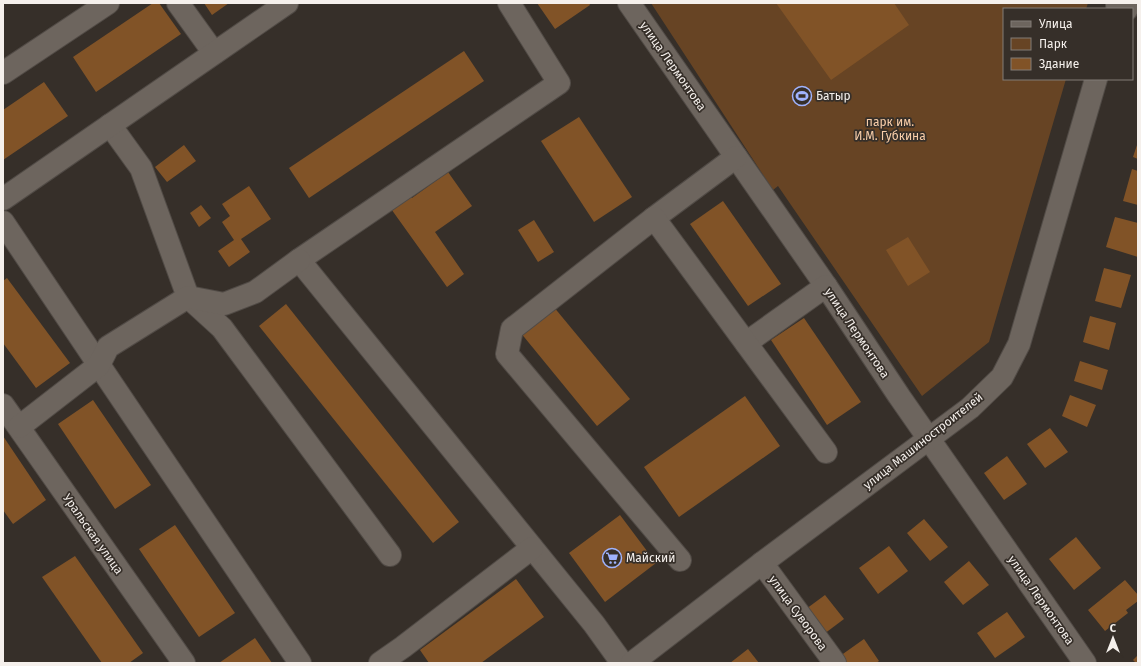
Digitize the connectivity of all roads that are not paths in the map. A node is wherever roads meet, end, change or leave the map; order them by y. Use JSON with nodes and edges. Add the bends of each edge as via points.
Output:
{"nodes":[{"id":1,"x":108,"y":3,"type":"edge"},
{"id":2,"x":178,"y":3,"type":"edge"},
{"id":3,"x":287,"y":3,"type":"edge"},
{"id":4,"x":509,"y":3,"type":"edge"},
{"id":5,"x":630,"y":3,"type":"edge"},
{"id":6,"x":214,"y":53,"type":"junction"},
{"id":7,"x":3,"y":73,"type":"edge"},
{"id":8,"x":1096,"y":80,"type":"edge"},
{"id":9,"x":110,"y":125,"type":"junction"},
{"id":10,"x":736,"y":157,"type":"junction"},
{"id":11,"x":3,"y":199,"type":"edge"},
{"id":12,"x":654,"y":218,"type":"junction"},
{"id":13,"x":3,"y":222,"type":"edge"},
{"id":14,"x":299,"y":260,"type":"junction"},
{"id":15,"x":826,"y":286,"type":"junction"},
{"id":16,"x":188,"y":297,"type":"junction"},
{"id":17,"x":746,"y":343,"type":"junction"},
{"id":18,"x":99,"y":365,"type":"junction"},
{"id":19,"x":3,"y":405,"type":"edge"},
{"id":20,"x":19,"y":427,"type":"junction"},
{"id":21,"x":929,"y":438,"type":"junction"},
{"id":22,"x":826,"y":452,"type":"dead end"},
{"id":23,"x":532,"y":548,"type":"junction"},
{"id":24,"x":390,"y":555,"type":"dead end"},
{"id":25,"x":680,"y":560,"type":"dead end"},
{"id":26,"x":762,"y":563,"type":"junction"},
{"id":27,"x":184,"y":663,"type":"edge"},
{"id":28,"x":300,"y":663,"type":"edge"},
{"id":29,"x":380,"y":663,"type":"edge"},
{"id":30,"x":622,"y":663,"type":"edge"},
{"id":31,"x":632,"y":663,"type":"edge"},
{"id":32,"x":835,"y":663,"type":"edge"},
{"id":33,"x":1085,"y":663,"type":"edge"}],
"edges":[{"from":1,"to":7,"type":"street"},
{"from":2,"to":6,"type":"street"},
{"from":3,"to":6,"type":"street"},
{"from":4,"to":14,"type":"street","via":[[559,83]]},
{"from":5,"to":10,"type":"street","name":"улица Лермонтова"},
{"from":6,"to":9,"type":"street"},
{"from":8,"to":21,"type":"street","name":"улица Машиностроителей","via":[[1019,344],[1002,377],[970,408]]},
{"from":9,"to":11,"type":"street"},
{"from":9,"to":16,"type":"street","via":[[141,168]]},
{"from":10,"to":12,"type":"street"},
{"from":10,"to":15,"type":"street","name":"улица Лермонтова"},
{"from":12,"to":17,"type":"street"},
{"from":12,"to":25,"type":"street","via":[[512,329],[507,354]]},
{"from":13,"to":18,"type":"street"},
{"from":14,"to":16,"type":"street","via":[[255,292],[224,304]]},
{"from":14,"to":23,"type":"street"},
{"from":15,"to":17,"type":"street"},
{"from":15,"to":21,"type":"street","name":"улица Лермонтова"},
{"from":16,"to":18,"type":"street","via":[[108,347]]},
{"from":16,"to":24,"type":"street","via":[[222,328]]},
{"from":17,"to":22,"type":"street"},
{"from":18,"to":20,"type":"street"},
{"from":18,"to":28,"type":"street"},
{"from":19,"to":20,"type":"street","name":"Уральская улица"},
{"from":20,"to":27,"type":"street","name":"Уральская улица"},
{"from":21,"to":26,"type":"street","name":"улица Машиностроителей"},
{"from":21,"to":33,"type":"street","name":"улица Лермонтова"},
{"from":23,"to":29,"type":"street"},
{"from":23,"to":30,"type":"street"},
{"from":26,"to":31,"type":"street","name":"улица Машиностроителей"},
{"from":26,"to":32,"type":"street","name":"улица Суворова"}]}
